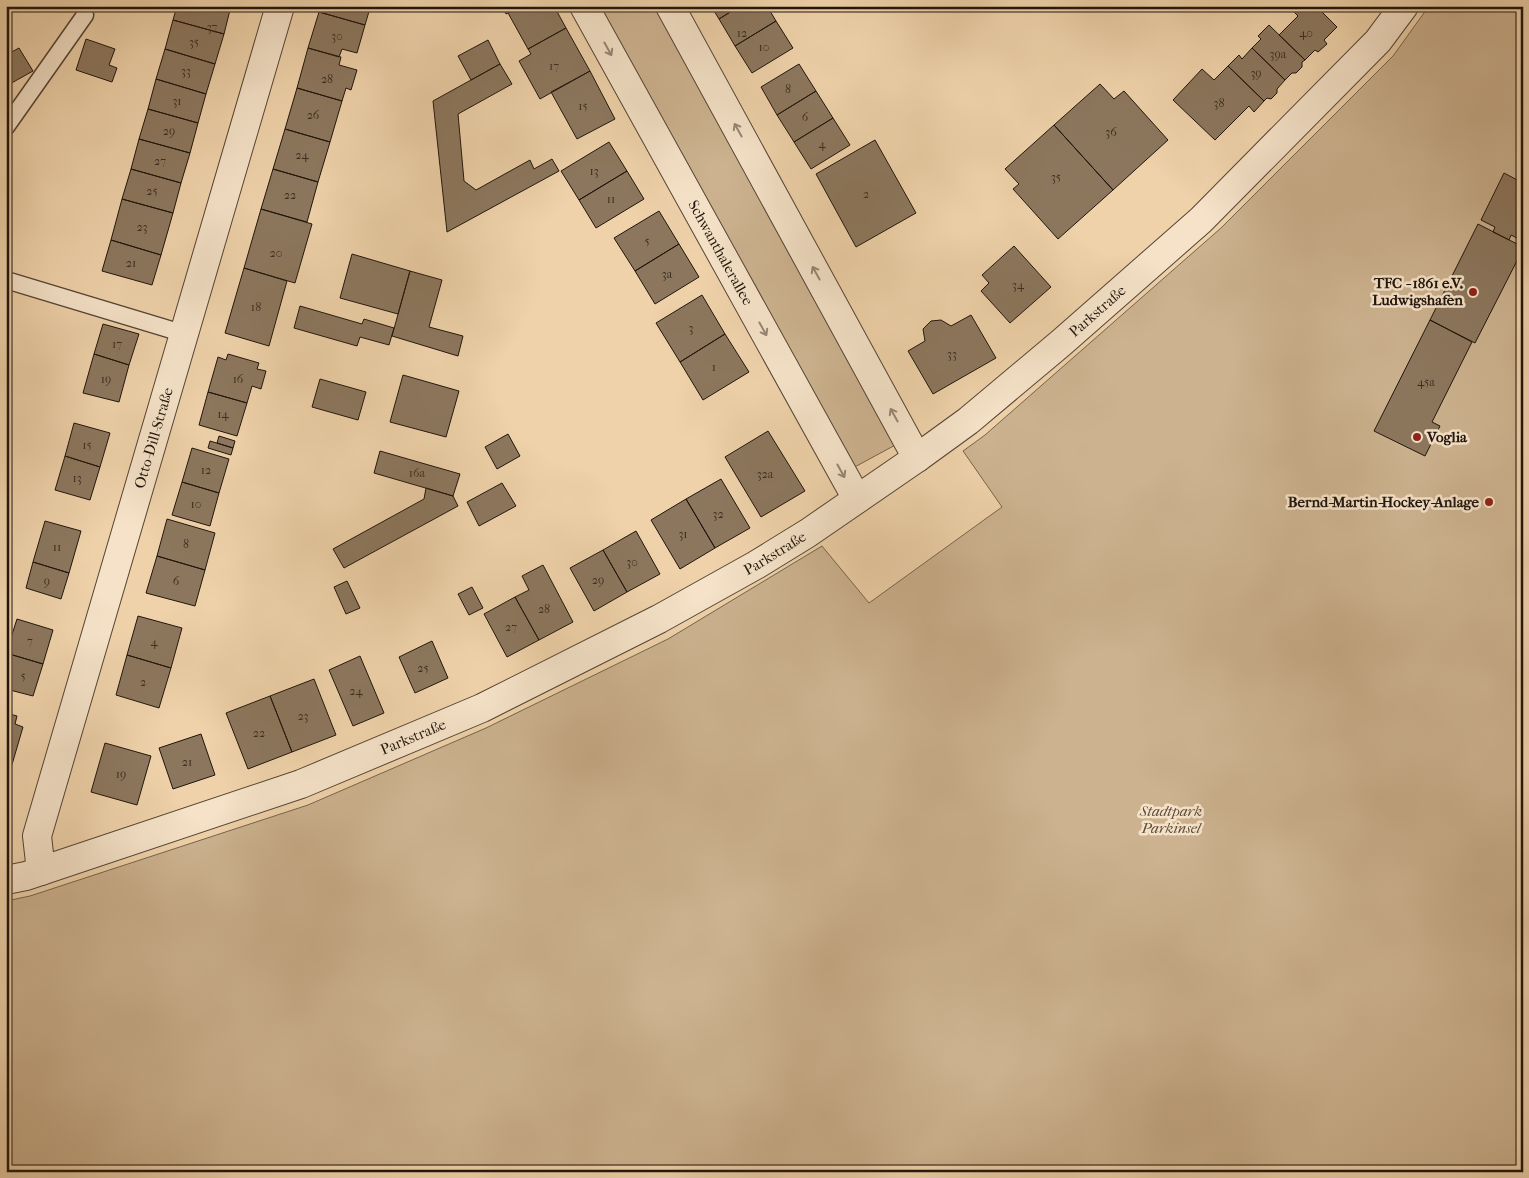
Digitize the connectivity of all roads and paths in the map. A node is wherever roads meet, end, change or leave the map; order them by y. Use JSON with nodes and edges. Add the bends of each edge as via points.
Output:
{"nodes":[{"id":1,"x":280,"y":6,"type":"edge"},
{"id":2,"x":584,"y":6,"type":"edge"},
{"id":3,"x":670,"y":6,"type":"edge"},
{"id":4,"x":1404,"y":6,"type":"edge"},
{"id":5,"x":85,"y":15,"type":"dead end"},
{"id":6,"x":6,"y":127,"type":"edge"},
{"id":7,"x":6,"y":280,"type":"edge"},
{"id":8,"x":185,"y":334,"type":"junction"},
{"id":9,"x":917,"y":458,"type":"junction"},
{"id":10,"x":857,"y":499,"type":"junction"},
{"id":11,"x":42,"y":871,"type":"junction"},
{"id":12,"x":6,"y":880,"type":"edge"}],
"edges":[{"from":1,"to":8,"type":"street","name":"Otto-Dill-Straße"},
{"from":2,"to":10,"type":"street","name":"Schwanthalerallee","one_way":true},
{"from":9,"to":3,"type":"street","one_way":true},
{"from":4,"to":9,"type":"street","name":"Parkstraße","via":[[1378,41],[1201,220],[968,421]]},
{"from":5,"to":6,"type":"lane"},
{"from":7,"to":8,"type":"lane"},
{"from":8,"to":11,"type":"street","name":"Otto-Dill-Straße","via":[[37,836]]},
{"from":9,"to":10,"type":"street","name":"Parkstraße"},
{"from":10,"to":11,"type":"street","name":"Parkstraße","via":[[756,565],[676,610],[482,708],[302,784]]},
{"from":11,"to":12,"type":"street","name":"Parkstraße"}]}
